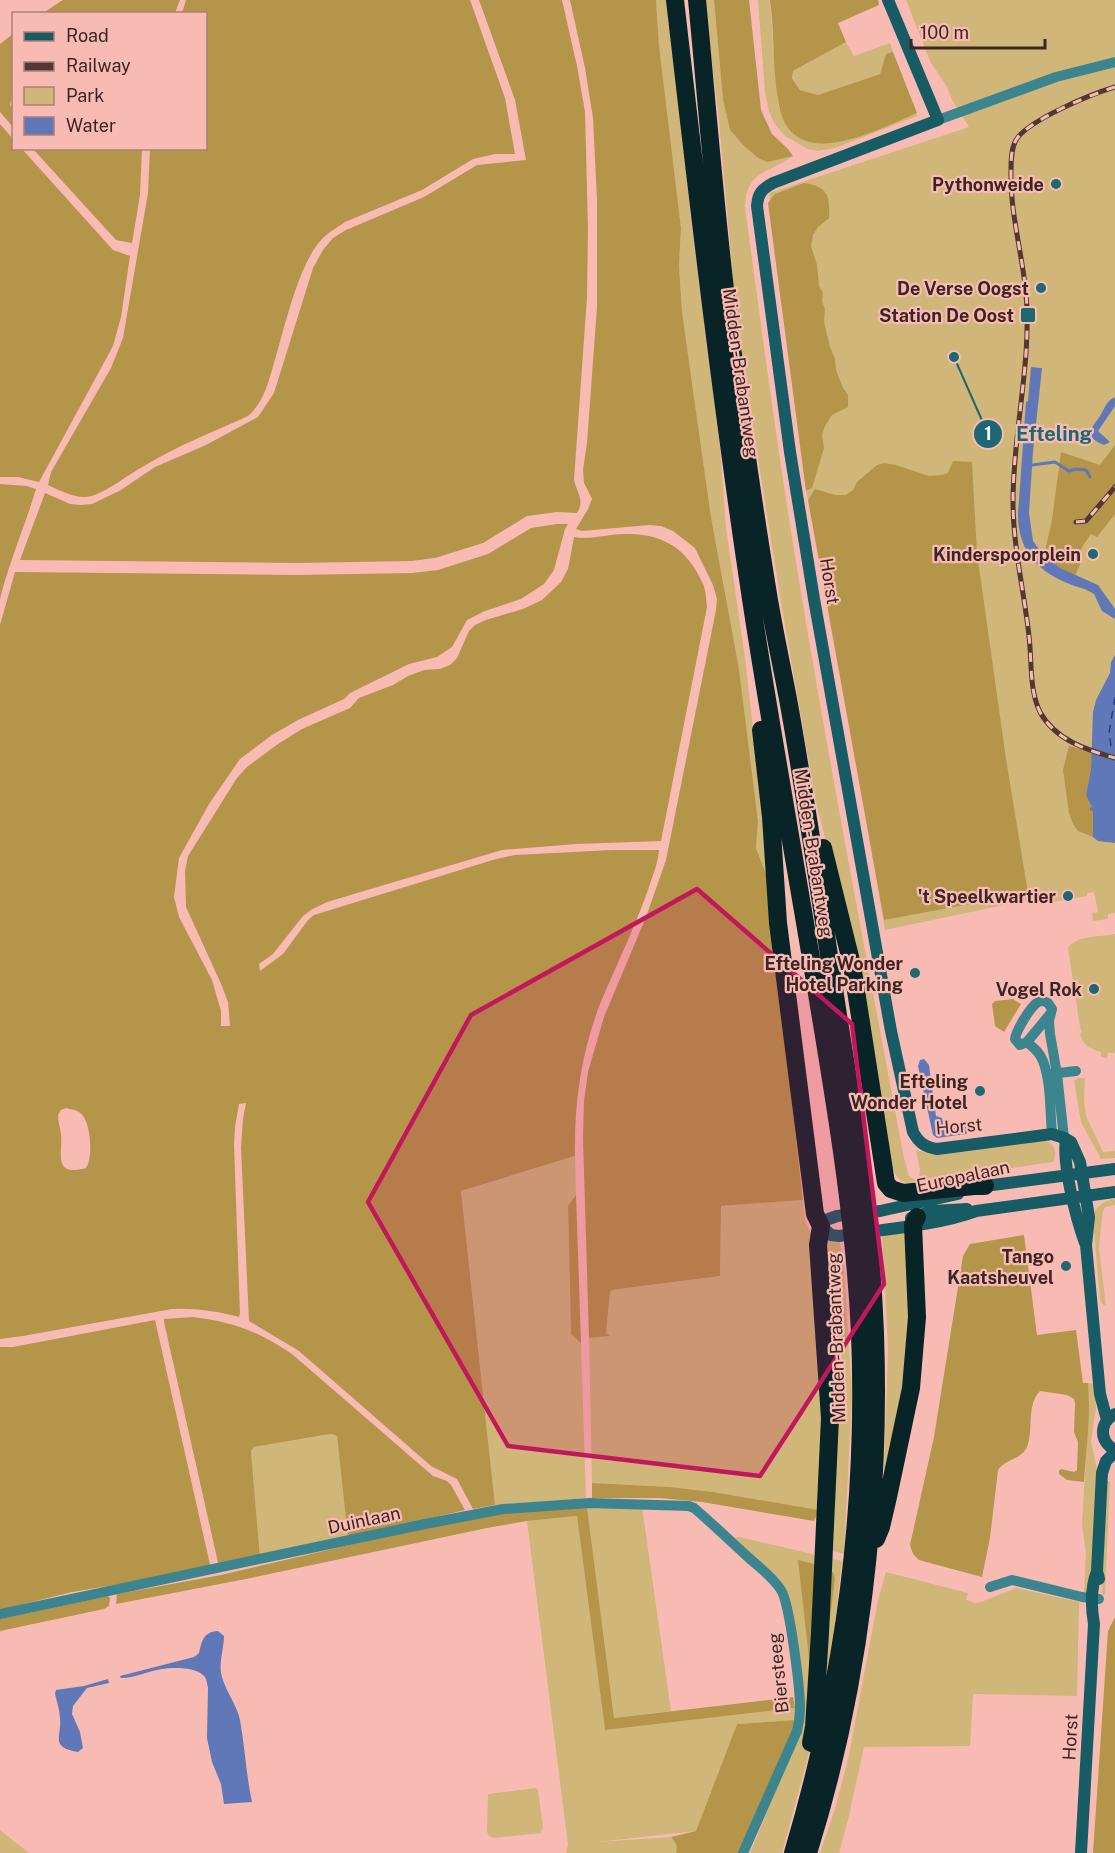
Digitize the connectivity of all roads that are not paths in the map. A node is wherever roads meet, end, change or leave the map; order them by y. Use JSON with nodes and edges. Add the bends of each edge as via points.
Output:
{"nodes":[{"id":1,"x":675,"y":0,"type":"edge"},
{"id":2,"x":697,"y":0,"type":"edge"},
{"id":3,"x":888,"y":0,"type":"edge"},
{"id":4,"x":1115,"y":62,"type":"edge"},
{"id":5,"x":938,"y":120,"type":"junction"},
{"id":6,"x":755,"y":624,"type":"junction"},
{"id":7,"x":788,"y":700,"type":"junction"},
{"id":8,"x":1051,"y":1013,"type":"junction"},
{"id":9,"x":1028,"y":1042,"type":"junction"},
{"id":10,"x":1076,"y":1071,"type":"dead end"},
{"id":11,"x":1052,"y":1074,"type":"junction"},
{"id":12,"x":1061,"y":1137,"type":"junction"},
{"id":13,"x":1115,"y":1169,"type":"edge"},
{"id":14,"x":1075,"y":1175,"type":"junction"},
{"id":15,"x":985,"y":1186,"type":"junction"},
{"id":16,"x":1115,"y":1192,"type":"edge"},
{"id":17,"x":1079,"y":1197,"type":"junction"},
{"id":18,"x":881,"y":1221,"type":"junction"},
{"id":19,"x":915,"y":1221,"type":"junction"},
{"id":20,"x":834,"y":1227,"type":"junction"},
{"id":21,"x":1112,"y":1415,"type":"edge"},
{"id":22,"x":1111,"y":1452,"type":"edge"},
{"id":23,"x":728,"y":1538,"type":"joint"},
{"id":24,"x":867,"y":1560,"type":"junction"},
{"id":25,"x":990,"y":1587,"type":"dead end"},
{"id":26,"x":1096,"y":1599,"type":"junction"},
{"id":27,"x":0,"y":1614,"type":"edge"},
{"id":28,"x":798,"y":1852,"type":"edge"},
{"id":29,"x":743,"y":1853,"type":"edge"},
{"id":30,"x":1081,"y":1853,"type":"edge"}],
"edges":[{"from":1,"to":6,"type":"highway","name":"Midden-Brabantweg","via":[[705,266]]},
{"from":2,"to":7,"type":"highway","name":"Midden-Brabantweg","via":[[740,408]]},
{"from":3,"to":5,"type":"street"},
{"from":4,"to":5,"type":"street","via":[[1056,77]]},
{"from":5,"to":12,"type":"street","name":"Horst","via":[[773,183],[763,188],[757,206],[814,599],[891,1031],[913,1132],[923,1145],[937,1149]]},
{"from":6,"to":20,"type":"highway","via":[[753,648],[778,923],[816,1214]]},
{"from":6,"to":28,"type":"highway","name":"Midden-Brabantweg","via":[[837,1117],[854,1239],[860,1331],[861,1425],[850,1579],[828,1719]]},
{"from":7,"to":15,"type":"highway","via":[[852,965],[886,1184],[903,1193]]},
{"from":7,"to":24,"type":"highway","name":"Midden-Brabantweg","via":[[868,1228],[876,1387]]},
{"from":8,"to":9,"type":"street"},
{"from":8,"to":9,"type":"street","via":[[1051,1006],[1043,1001],[1032,1008],[1014,1037],[1018,1044]]},
{"from":8,"to":11,"type":"street"},
{"from":9,"to":11,"type":"street"},
{"from":10,"to":11,"type":"street"},
{"from":11,"to":12,"type":"street"},
{"from":12,"to":14,"type":"street"},
{"from":13,"to":14,"type":"street","name":"Europalaan"},
{"from":14,"to":15,"type":"street","name":"Europalaan"},
{"from":14,"to":17,"type":"street"},
{"from":15,"to":18,"type":"street","name":"Europalaan"},
{"from":16,"to":17,"type":"street","name":"Europalaan"},
{"from":17,"to":19,"type":"street","name":"Europalaan"},
{"from":17,"to":21,"type":"street","via":[[1076,1219],[1086,1245],[1101,1399]]},
{"from":18,"to":19,"type":"street","name":"Europalaan"},
{"from":18,"to":20,"type":"street","name":"Europalaan"},
{"from":18,"to":20,"type":"street","name":"Europalaan"},
{"from":19,"to":24,"type":"highway","via":[[917,1317],[911,1388],[881,1527]]},
{"from":20,"to":28,"type":"highway","via":[[818,1245],[830,1418],[814,1727],[802,1785]]},
{"from":21,"to":22,"type":"street","name":"Horst","via":[[1102,1431]]},
{"from":22,"to":26,"type":"street","name":"Horst","via":[[1102,1473],[1097,1571],[1100,1582]]},
{"from":23,"to":27,"type":"street","name":"Duinlaan","via":[[694,1508],[681,1505],[589,1503],[503,1509]]},
{"from":23,"to":29,"type":"street","name":"Biersteeg","via":[[774,1580],[785,1597],[800,1709],[797,1731]]},
{"from":24,"to":28,"type":"highway","name":"Midden-Brabantweg","via":[[841,1722]]},
{"from":25,"to":26,"type":"street","via":[[1012,1580]]},
{"from":26,"to":30,"type":"street","name":"Horst","via":[[1099,1614],[1094,1624]]}]}
